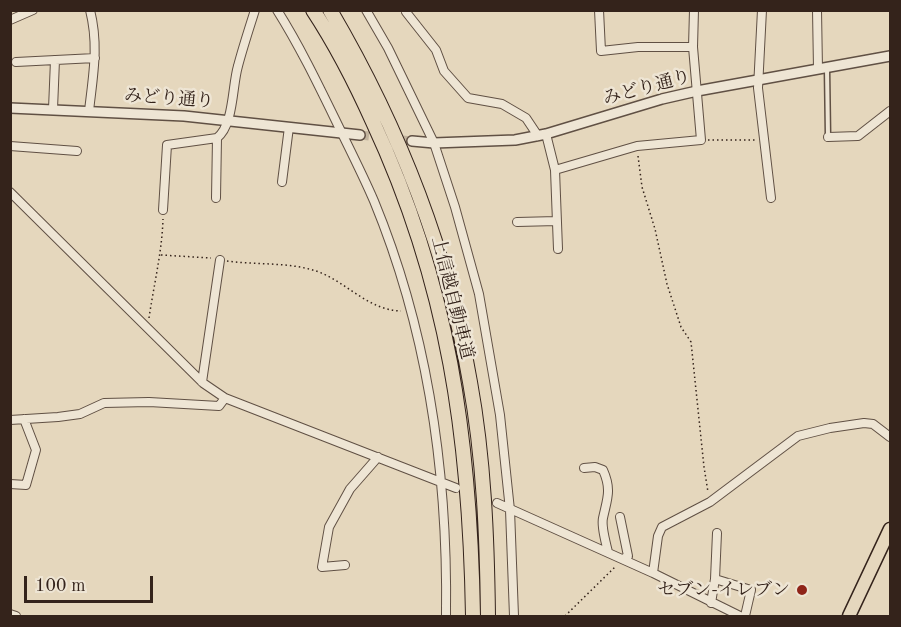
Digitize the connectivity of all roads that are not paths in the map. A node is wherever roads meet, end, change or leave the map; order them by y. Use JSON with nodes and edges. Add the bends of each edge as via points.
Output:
{"nodes":[{"id":1,"x":33,"y":10,"type":"edge"},
{"id":2,"x":90,"y":10,"type":"edge"},
{"id":3,"x":255,"y":10,"type":"edge"},
{"id":4,"x":277,"y":10,"type":"edge"},
{"id":5,"x":313,"y":10,"type":"edge"},
{"id":6,"x":330,"y":10,"type":"edge"},
{"id":7,"x":366,"y":10,"type":"edge"},
{"id":8,"x":599,"y":10,"type":"edge"},
{"id":9,"x":694,"y":10,"type":"edge"},
{"id":10,"x":762,"y":10,"type":"edge"},
{"id":11,"x":817,"y":10,"type":"edge"},
{"id":12,"x":406,"y":11,"type":"edge"},
{"id":13,"x":14,"y":16,"type":"edge"},
{"id":14,"x":693,"y":47,"type":"junction"},
{"id":15,"x":891,"y":56,"type":"edge"},
{"id":16,"x":96,"y":58,"type":"junction"},
{"id":17,"x":55,"y":60,"type":"junction"},
{"id":18,"x":16,"y":62,"type":"dead end"},
{"id":19,"x":823,"y":68,"type":"junction"},
{"id":20,"x":759,"y":80,"type":"junction"},
{"id":21,"x":697,"y":91,"type":"junction"},
{"id":22,"x":10,"y":108,"type":"edge"},
{"id":23,"x":53,"y":109,"type":"junction"},
{"id":24,"x":89,"y":111,"type":"junction"},
{"id":25,"x":891,"y":111,"type":"edge"},
{"id":26,"x":228,"y":120,"type":"junction"},
{"id":27,"x":289,"y":127,"type":"junction"},
{"id":28,"x":341,"y":132,"type":"junction"},
{"id":29,"x":360,"y":135,"type":"tunnel mouth"},
{"id":30,"x":542,"y":135,"type":"junction"},
{"id":31,"x":828,"y":137,"type":"joint"},
{"id":32,"x":218,"y":138,"type":"junction"},
{"id":33,"x":412,"y":141,"type":"tunnel mouth"},
{"id":34,"x":434,"y":143,"type":"junction"},
{"id":35,"x":10,"y":146,"type":"edge"},
{"id":36,"x":77,"y":152,"type":"dead end"},
{"id":37,"x":555,"y":170,"type":"junction"},
{"id":38,"x":282,"y":182,"type":"dead end"},
{"id":39,"x":10,"y":192,"type":"edge"},
{"id":40,"x":216,"y":198,"type":"dead end"},
{"id":41,"x":771,"y":198,"type":"dead end"},
{"id":42,"x":164,"y":210,"type":"road end"},
{"id":43,"x":557,"y":221,"type":"junction"},
{"id":44,"x":517,"y":222,"type":"dead end"},
{"id":45,"x":558,"y":249,"type":"dead end"},
{"id":46,"x":220,"y":260,"type":"road end"},
{"id":47,"x":202,"y":382,"type":"junction"},
{"id":48,"x":225,"y":398,"type":"junction"},
{"id":49,"x":24,"y":419,"type":"junction"},
{"id":50,"x":10,"y":420,"type":"edge"},
{"id":51,"x":891,"y":437,"type":"edge"},
{"id":52,"x":378,"y":457,"type":"junction"},
{"id":53,"x":584,"y":468,"type":"dead end"},
{"id":54,"x":440,"y":481,"type":"junction"},
{"id":55,"x":10,"y":484,"type":"edge"},
{"id":56,"x":456,"y":488,"type":"dead end"},
{"id":57,"x":497,"y":503,"type":"dead end"},
{"id":58,"x":510,"y":510,"type":"junction"},
{"id":59,"x":620,"y":517,"type":"dead end"},
{"id":60,"x":891,"y":529,"type":"edge"},
{"id":61,"x":717,"y":532,"type":"dead end"},
{"id":62,"x":886,"y":549,"type":"edge"},
{"id":63,"x":608,"y":552,"type":"junction"},
{"id":64,"x":623,"y":560,"type":"junction"},
{"id":65,"x":345,"y":565,"type":"dead end"},
{"id":66,"x":653,"y":573,"type":"junction"},
{"id":67,"x":716,"y":579,"type":"junction"},
{"id":68,"x":711,"y":603,"type":"junction"},
{"id":69,"x":10,"y":614,"type":"edge"},
{"id":70,"x":16,"y":616,"type":"edge"},
{"id":71,"x":446,"y":616,"type":"edge"},
{"id":72,"x":473,"y":616,"type":"edge"},
{"id":73,"x":488,"y":616,"type":"edge"},
{"id":74,"x":514,"y":616,"type":"edge"},
{"id":75,"x":740,"y":616,"type":"edge"},
{"id":76,"x":746,"y":616,"type":"edge"},
{"id":77,"x":849,"y":616,"type":"edge"}],
"edges":[{"from":1,"to":13,"type":"street"},
{"from":2,"to":16,"type":"street"},
{"from":3,"to":26,"type":"street","via":[[237,68]]},
{"from":4,"to":28,"type":"street"},
{"from":5,"to":72,"type":"highway","name":"上信越自動車道","via":[[386,148],[435,289],[462,434]]},
{"from":6,"to":73,"type":"highway","name":"上信越自動車道","via":[[399,144],[448,283],[477,429]]},
{"from":7,"to":34,"type":"street"},
{"from":8,"to":14,"type":"street","via":[[600,51],[638,46]]},
{"from":9,"to":14,"type":"street"},
{"from":10,"to":20,"type":"street"},
{"from":11,"to":19,"type":"street"},
{"from":12,"to":30,"type":"street","via":[[436,50],[444,71],[468,98],[502,105],[526,118]]},
{"from":14,"to":21,"type":"street"},
{"from":15,"to":19,"type":"street","name":"みどり通り"},
{"from":16,"to":17,"type":"street"},
{"from":16,"to":24,"type":"street"},
{"from":17,"to":18,"type":"street"},
{"from":17,"to":23,"type":"street"},
{"from":19,"to":20,"type":"street","name":"みどり通り"},
{"from":19,"to":31,"type":"lane"},
{"from":20,"to":21,"type":"street","name":"みどり通り"},
{"from":20,"to":41,"type":"street"},
{"from":21,"to":30,"type":"street","name":"みどり通り"},
{"from":21,"to":37,"type":"street","via":[[701,140],[637,146]]},
{"from":22,"to":23,"type":"street","name":"みどり通り"},
{"from":23,"to":24,"type":"street","name":"みどり通り"},
{"from":24,"to":26,"type":"street","name":"みどり通り"},
{"from":25,"to":31,"type":"street","via":[[858,136]]},
{"from":26,"to":27,"type":"street","name":"みどり通り"},
{"from":26,"to":32,"type":"street"},
{"from":27,"to":28,"type":"street","name":"みどり通り"},
{"from":27,"to":38,"type":"street"},
{"from":28,"to":29,"type":"street","name":"みどり通り"},
{"from":28,"to":54,"type":"street","via":[[374,201],[410,312],[428,388]]},
{"from":30,"to":34,"type":"street","name":"みどり通り"},
{"from":30,"to":37,"type":"street"},
{"from":32,"to":40,"type":"street"},
{"from":32,"to":42,"type":"street","via":[[167,145]]},
{"from":33,"to":34,"type":"street","name":"みどり通り"},
{"from":34,"to":58,"type":"street","via":[[479,294],[500,415]]},
{"from":35,"to":36,"type":"street"},
{"from":37,"to":43,"type":"street"},
{"from":39,"to":47,"type":"street"},
{"from":43,"to":44,"type":"street"},
{"from":43,"to":45,"type":"street"},
{"from":46,"to":47,"type":"street"},
{"from":47,"to":48,"type":"street"},
{"from":48,"to":49,"type":"street","via":[[219,406],[104,403],[80,414]]},
{"from":48,"to":52,"type":"street"},
{"from":49,"to":50,"type":"street"},
{"from":49,"to":55,"type":"street","via":[[36,450],[26,485]]},
{"from":51,"to":66,"type":"street","via":[[873,424],[864,423],[810,432],[787,443],[710,502],[662,527]]},
{"from":52,"to":54,"type":"street"},
{"from":52,"to":65,"type":"street","via":[[350,489],[329,527],[322,567]]},
{"from":53,"to":63,"type":"street","via":[[603,470],[608,482],[608,503],[602,519]]},
{"from":54,"to":56,"type":"street"},
{"from":54,"to":71,"type":"street","via":[[445,519]]},
{"from":57,"to":58,"type":"street"},
{"from":58,"to":63,"type":"street"},
{"from":58,"to":74,"type":"street"},
{"from":59,"to":64,"type":"street","via":[[628,556]]},
{"from":60,"to":62,"type":"main road"},
{"from":61,"to":67,"type":"street"},
{"from":62,"to":77,"type":"main road"},
{"from":63,"to":64,"type":"street"},
{"from":64,"to":66,"type":"street"},
{"from":66,"to":68,"type":"street"},
{"from":67,"to":68,"type":"street"},
{"from":67,"to":76,"type":"street","via":[[751,590]]},
{"from":68,"to":75,"type":"street"},
{"from":69,"to":70,"type":"street"}]}
